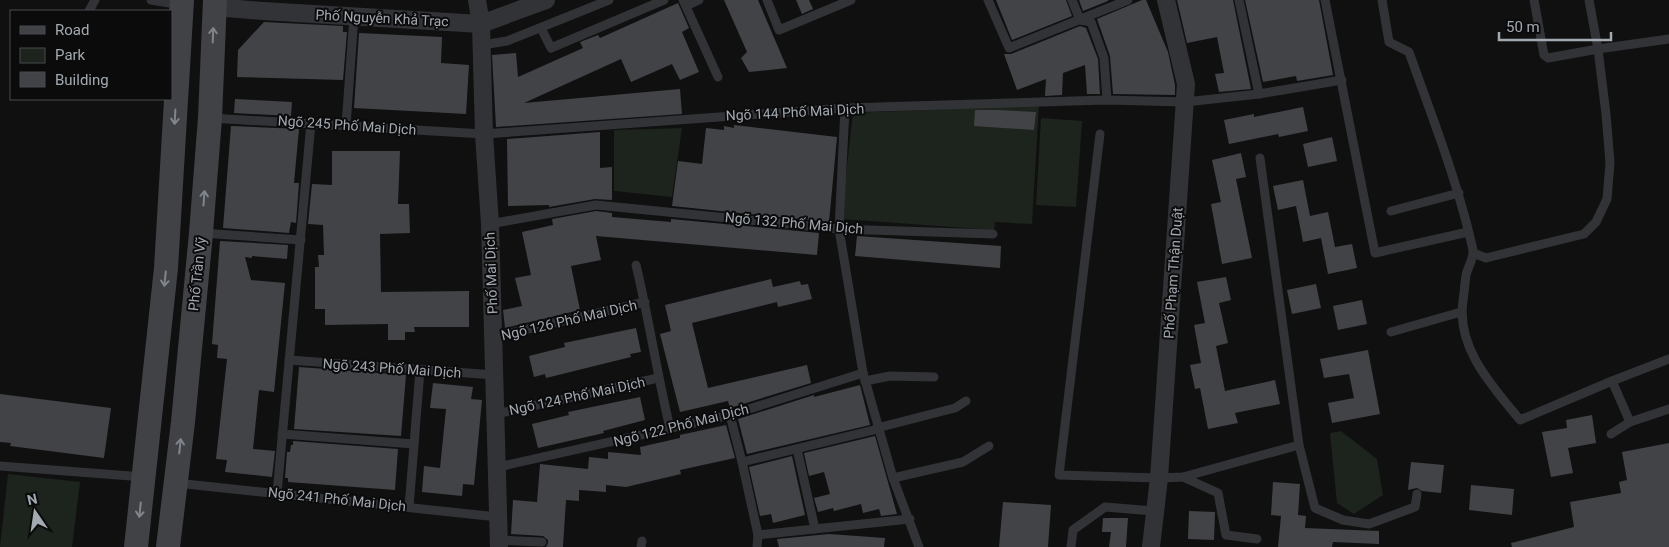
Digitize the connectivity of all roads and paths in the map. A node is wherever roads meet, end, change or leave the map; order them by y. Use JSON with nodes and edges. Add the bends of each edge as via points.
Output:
{"nodes":[{"id":1,"x":151,"y":0,"type":"edge"},
{"id":2,"x":477,"y":0,"type":"edge"},
{"id":3,"x":546,"y":0,"type":"edge"},
{"id":4,"x":609,"y":0,"type":"edge"},
{"id":5,"x":664,"y":0,"type":"edge"},
{"id":6,"x":699,"y":0,"type":"edge"},
{"id":7,"x":767,"y":0,"type":"edge"},
{"id":8,"x":851,"y":0,"type":"edge"},
{"id":9,"x":988,"y":0,"type":"edge"},
{"id":10,"x":1072,"y":0,"type":"edge"},
{"id":11,"x":1128,"y":0,"type":"edge"},
{"id":12,"x":1166,"y":0,"type":"edge"},
{"id":13,"x":1239,"y":0,"type":"edge"},
{"id":14,"x":1325,"y":0,"type":"edge"},
{"id":15,"x":1382,"y":0,"type":"edge"},
{"id":16,"x":1534,"y":0,"type":"edge"},
{"id":17,"x":1589,"y":0,"type":"edge"},
{"id":18,"x":182,"y":2,"type":"edge"},
{"id":19,"x":214,"y":3,"type":"edge"},
{"id":20,"x":684,"y":3,"type":"edge"},
{"id":21,"x":354,"y":16,"type":"junction"},
{"id":22,"x":1080,"y":20,"type":"junction"},
{"id":23,"x":481,"y":24,"type":"junction"},
{"id":24,"x":541,"y":28,"type":"junction"},
{"id":25,"x":1669,"y":39,"type":"edge"},
{"id":26,"x":482,"y":45,"type":"junction"},
{"id":27,"x":1598,"y":49,"type":"junction"},
{"id":28,"x":718,"y":77,"type":"dead end"},
{"id":29,"x":1342,"y":80,"type":"junction"},
{"id":30,"x":1259,"y":94,"type":"junction"},
{"id":31,"x":1107,"y":100,"type":"junction"},
{"id":32,"x":1185,"y":102,"type":"junction"},
{"id":33,"x":845,"y":108,"type":"junction"},
{"id":34,"x":210,"y":118,"type":"junction"},
{"id":35,"x":311,"y":123,"type":"junction"},
{"id":36,"x":346,"y":125,"type":"junction"},
{"id":37,"x":484,"y":134,"type":"junction"},
{"id":38,"x":1100,"y":134,"type":"dead end"},
{"id":39,"x":1260,"y":158,"type":"dead end"},
{"id":40,"x":1459,"y":193,"type":"junction"},
{"id":41,"x":1391,"y":211,"type":"dead end"},
{"id":42,"x":490,"y":224,"type":"junction"},
{"id":43,"x":839,"y":229,"type":"junction"},
{"id":44,"x":1468,"y":232,"type":"junction"},
{"id":45,"x":201,"y":233,"type":"junction"},
{"id":46,"x":993,"y":234,"type":"dead end"},
{"id":47,"x":301,"y":240,"type":"junction"},
{"id":48,"x":1473,"y":253,"type":"junction"},
{"id":49,"x":636,"y":265,"type":"dead end"},
{"id":50,"x":645,"y":302,"type":"junction"},
{"id":51,"x":1461,"y":312,"type":"junction"},
{"id":52,"x":1391,"y":332,"type":"dead end"},
{"id":53,"x":494,"y":337,"type":"junction"},
{"id":54,"x":1669,"y":359,"type":"edge"},
{"id":55,"x":289,"y":360,"type":"junction"},
{"id":56,"x":420,"y":370,"type":"junction"},
{"id":57,"x":495,"y":375,"type":"junction"},
{"id":58,"x":864,"y":377,"type":"junction"},
{"id":59,"x":934,"y":377,"type":"dead end"},
{"id":60,"x":658,"y":378,"type":"junction"},
{"id":61,"x":1612,"y":381,"type":"junction"},
{"id":62,"x":966,"y":402,"type":"dead end"},
{"id":63,"x":1669,"y":408,"type":"edge"},
{"id":64,"x":496,"y":414,"type":"junction"},
{"id":65,"x":730,"y":415,"type":"junction"},
{"id":66,"x":1630,"y":422,"type":"junction"},
{"id":67,"x":670,"y":428,"type":"junction"},
{"id":68,"x":878,"y":428,"type":"junction"},
{"id":69,"x":282,"y":434,"type":"junction"},
{"id":70,"x":1611,"y":434,"type":"dead end"},
{"id":71,"x":414,"y":444,"type":"junction"},
{"id":72,"x":1299,"y":445,"type":"junction"},
{"id":73,"x":989,"y":446,"type":"dead end"},
{"id":74,"x":796,"y":449,"type":"junction"},
{"id":75,"x":742,"y":462,"type":"junction"},
{"id":76,"x":0,"y":466,"type":"edge"},
{"id":77,"x":498,"y":467,"type":"junction"},
{"id":78,"x":144,"y":477,"type":"junction"},
{"id":79,"x":1183,"y":477,"type":"junction"},
{"id":80,"x":893,"y":478,"type":"junction"},
{"id":81,"x":1159,"y":478,"type":"junction"},
{"id":82,"x":176,"y":483,"type":"junction"},
{"id":83,"x":276,"y":493,"type":"junction"},
{"id":84,"x":1417,"y":494,"type":"dead end"},
{"id":85,"x":409,"y":507,"type":"junction"},
{"id":86,"x":1154,"y":511,"type":"junction"},
{"id":87,"x":498,"y":517,"type":"junction"},
{"id":88,"x":910,"y":519,"type":"junction"},
{"id":89,"x":815,"y":530,"type":"junction"},
{"id":90,"x":758,"y":535,"type":"junction"},
{"id":91,"x":1257,"y":539,"type":"dead end"},
{"id":92,"x":542,"y":542,"type":"dead end"},
{"id":93,"x":499,"y":543,"type":"edge"},
{"id":94,"x":136,"y":547,"type":"edge"},
{"id":95,"x":168,"y":547,"type":"edge"},
{"id":96,"x":757,"y":547,"type":"edge"},
{"id":97,"x":919,"y":547,"type":"edge"},
{"id":98,"x":1071,"y":547,"type":"edge"},
{"id":99,"x":1151,"y":547,"type":"edge"}],
"edges":[{"from":1,"to":18,"type":"lane"},
{"from":2,"to":23,"type":"street","name":"Phố Mai Dịch"},
{"from":3,"to":23,"type":"street","name":"Phố Nguyễn Khả Trạc"},
{"from":4,"to":24,"type":"lane"},
{"from":5,"to":24,"type":"lane","via":[[551,48]]},
{"from":6,"to":20,"type":"lane"},
{"from":7,"to":8,"type":"lane","via":[[779,30]]},
{"from":9,"to":22,"type":"lane","via":[[1009,48]]},
{"from":10,"to":22,"type":"lane"},
{"from":11,"to":22,"type":"lane"},
{"from":12,"to":32,"type":"street","name":"Phố Phạm Thận Duật","via":[[1186,84]]},
{"from":13,"to":30,"type":"lane"},
{"from":14,"to":29,"type":"lane"},
{"from":15,"to":40,"type":"lane","via":[[1389,42],[1409,52]]},
{"from":16,"to":27,"type":"lane","via":[[1545,56],[1551,58]]},
{"from":17,"to":27,"type":"lane"},
{"from":18,"to":19,"type":"main road"},
{"from":18,"to":78,"type":"main road","one_way":true,"via":[[166,268]]},
{"from":19,"to":21,"type":"street","name":"Phố Nguyễn Khả Trạc","via":[[263,11]]},
{"from":34,"to":19,"type":"main road","name":"Phố Trần Vỹ","one_way":true},
{"from":20,"to":28,"type":"lane"},
{"from":21,"to":23,"type":"street","name":"Phố Nguyễn Khả Trạc"},
{"from":21,"to":36,"type":"lane"},
{"from":22,"to":31,"type":"lane","via":[[1090,22],[1104,58]]},
{"from":23,"to":26,"type":"street","name":"Phố Mai Dịch"},
{"from":24,"to":26,"type":"lane","via":[[507,41]]},
{"from":25,"to":27,"type":"lane"},
{"from":26,"to":37,"type":"street","name":"Phố Mai Dịch"},
{"from":27,"to":48,"type":"lane","via":[[1610,163],[1607,199],[1596,222],[1584,234],[1486,258]]},
{"from":29,"to":30,"type":"lane","name":"Ngõ 144 Phố Mai Dịch"},
{"from":29,"to":44,"type":"lane","via":[[1376,253]]},
{"from":30,"to":32,"type":"lane","name":"Ngõ 144 Phố Mai Dịch"},
{"from":31,"to":32,"type":"lane","name":"Ngõ 144 Phố Mai Dịch"},
{"from":31,"to":33,"type":"lane","name":"Ngõ 144 Phố Mai Dịch"},
{"from":32,"to":81,"type":"street","name":"Phố Phạm Thận Duật"},
{"from":33,"to":37,"type":"lane","name":"Ngõ 144 Phố Mai Dịch"},
{"from":33,"to":43,"type":"lane"},
{"from":34,"to":35,"type":"lane","name":"Ngõ 245 Phố Mai Dịch"},
{"from":45,"to":34,"type":"main road","name":"Phố Trần Vỹ","one_way":true},
{"from":35,"to":36,"type":"lane","name":"Ngõ 245 Phố Mai Dịch"},
{"from":35,"to":47,"type":"lane"},
{"from":36,"to":37,"type":"lane","name":"Ngõ 245 Phố Mai Dịch"},
{"from":37,"to":42,"type":"street","name":"Phố Mai Dịch"},
{"from":38,"to":81,"type":"lane","via":[[1059,474]]},
{"from":39,"to":72,"type":"lane"},
{"from":40,"to":41,"type":"lane"},
{"from":40,"to":44,"type":"lane"},
{"from":42,"to":43,"type":"lane","name":"Ngõ 132 Phố Mai Dịch","via":[[596,205]]},
{"from":42,"to":53,"type":"street","name":"Phố Mai Dịch"},
{"from":43,"to":46,"type":"lane","name":"Ngõ 132 Phố Mai Dịch"},
{"from":43,"to":58,"type":"lane"},
{"from":44,"to":48,"type":"lane"},
{"from":45,"to":47,"type":"lane"},
{"from":82,"to":45,"type":"main road","name":"Phố Trần Vỹ","one_way":true},
{"from":47,"to":55,"type":"lane"},
{"from":48,"to":51,"type":"lane"},
{"from":49,"to":50,"type":"lane"},
{"from":50,"to":53,"type":"lane","name":"Ngõ 126 Phố Mai Dịch"},
{"from":50,"to":60,"type":"lane"},
{"from":51,"to":52,"type":"lane"},
{"from":51,"to":61,"type":"lane","via":[[1467,343],[1482,373],[1520,420]]},
{"from":53,"to":57,"type":"street","name":"Phố Mai Dịch"},
{"from":54,"to":61,"type":"lane"},
{"from":55,"to":56,"type":"lane","name":"Ngõ 243 Phố Mai Dịch"},
{"from":55,"to":69,"type":"lane"},
{"from":56,"to":57,"type":"lane","name":"Ngõ 243 Phố Mai Dịch"},
{"from":56,"to":71,"type":"lane"},
{"from":57,"to":64,"type":"street","name":"Phố Mai Dịch"},
{"from":58,"to":59,"type":"lane","name":"Ngõ 122 Phố Mai Dịch"},
{"from":58,"to":65,"type":"lane","name":"Ngõ 122 Phố Mai Dịch"},
{"from":58,"to":68,"type":"lane"},
{"from":60,"to":64,"type":"lane","name":"Ngõ 124 Phố Mai Dịch"},
{"from":60,"to":67,"type":"lane"},
{"from":61,"to":66,"type":"lane"},
{"from":62,"to":68,"type":"lane","via":[[955,408]]},
{"from":63,"to":66,"type":"lane"},
{"from":64,"to":77,"type":"street","name":"Phố Mai Dịch"},
{"from":65,"to":67,"type":"lane","name":"Ngõ 122 Phố Mai Dịch"},
{"from":65,"to":75,"type":"lane"},
{"from":66,"to":70,"type":"lane"},
{"from":67,"to":77,"type":"lane","name":"Ngõ 122 Phố Mai Dịch"},
{"from":68,"to":74,"type":"lane"},
{"from":68,"to":80,"type":"lane"},
{"from":69,"to":71,"type":"lane"},
{"from":69,"to":83,"type":"lane"},
{"from":71,"to":85,"type":"lane"},
{"from":72,"to":79,"type":"lane"},
{"from":72,"to":84,"type":"lane","via":[[1315,508],[1343,520],[1369,524],[1415,507]]},
{"from":73,"to":80,"type":"lane","via":[[963,462]]},
{"from":74,"to":75,"type":"lane"},
{"from":74,"to":89,"type":"lane"},
{"from":75,"to":90,"type":"lane"},
{"from":76,"to":78,"type":"lane"},
{"from":77,"to":87,"type":"street","name":"Phố Mai Dịch"},
{"from":78,"to":94,"type":"main road","one_way":true},
{"from":79,"to":81,"type":"lane"},
{"from":79,"to":91,"type":"lane","via":[[1218,493],[1226,535]]},
{"from":80,"to":88,"type":"lane"},
{"from":81,"to":86,"type":"street","name":"Phố Phạm Thận Duật"},
{"from":82,"to":83,"type":"lane","name":"Ngõ 241 Phố Mai Dịch"},
{"from":82,"to":95,"type":"main road","name":"Phố Trần Vỹ"},
{"from":83,"to":85,"type":"lane","name":"Ngõ 241 Phố Mai Dịch"},
{"from":85,"to":87,"type":"lane","name":"Ngõ 241 Phố Mai Dịch"},
{"from":86,"to":98,"type":"lane","via":[[1105,507],[1073,530]]},
{"from":86,"to":99,"type":"street","name":"Phố Phạm Thận Duật"},
{"from":87,"to":93,"type":"street","name":"Phố Mai Dịch"},
{"from":88,"to":89,"type":"lane"},
{"from":88,"to":97,"type":"lane"},
{"from":89,"to":90,"type":"lane"},
{"from":90,"to":96,"type":"lane"},
{"from":92,"to":93,"type":"lane"}]}
